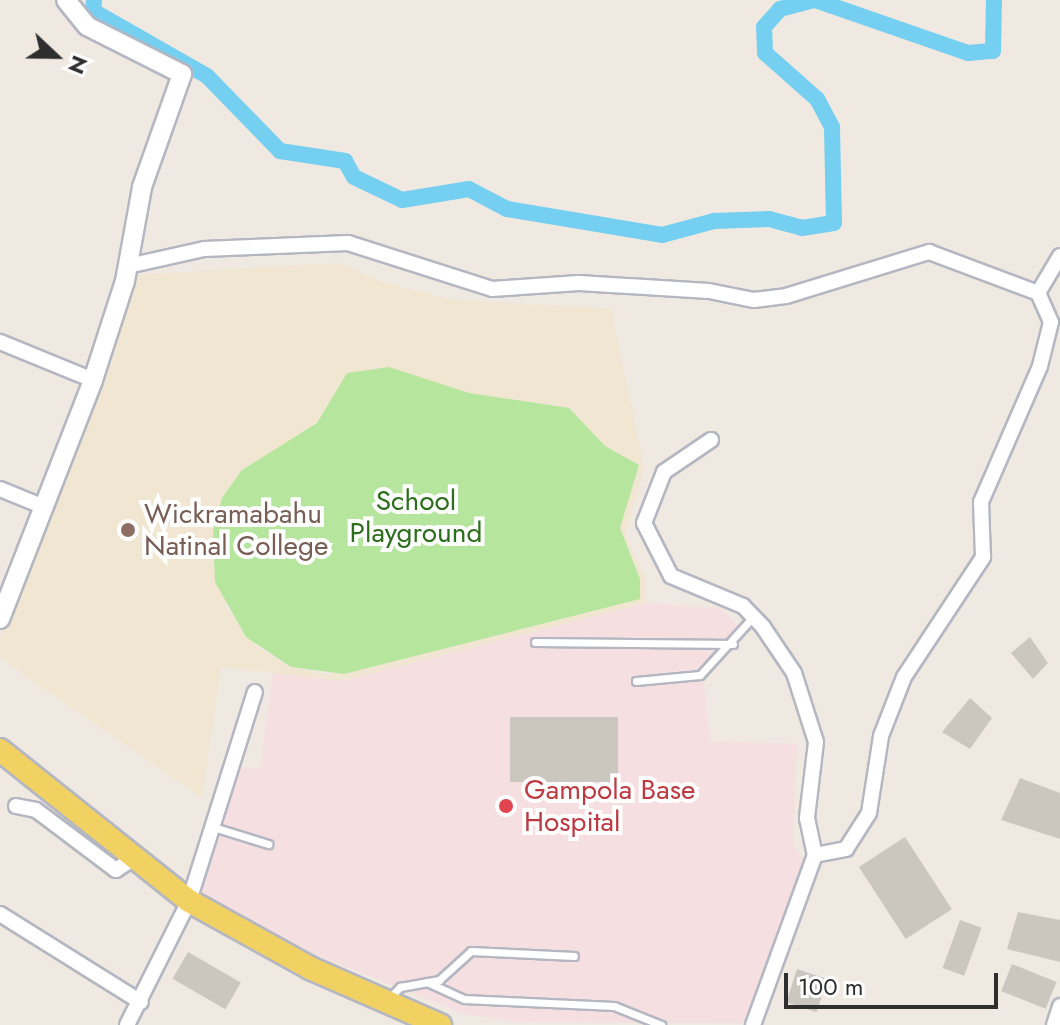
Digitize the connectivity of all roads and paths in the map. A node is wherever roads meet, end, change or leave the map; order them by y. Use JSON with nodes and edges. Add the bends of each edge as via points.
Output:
{"nodes":[{"id":1,"x":66,"y":0,"type":"edge"},
{"id":2,"x":1060,"y":256,"type":"edge"},
{"id":3,"x":128,"y":266,"type":"junction"},
{"id":4,"x":1038,"y":293,"type":"junction"},
{"id":5,"x":0,"y":342,"type":"edge"},
{"id":6,"x":93,"y":380,"type":"junction"},
{"id":7,"x":711,"y":440,"type":"dead end"},
{"id":8,"x":0,"y":489,"type":"edge"},
{"id":9,"x":44,"y":507,"type":"junction"},
{"id":10,"x":753,"y":617,"type":"junction"},
{"id":11,"x":0,"y":619,"type":"edge"},
{"id":12,"x":535,"y":642,"type":"dead end"},
{"id":13,"x":733,"y":644,"type":"junction"},
{"id":14,"x":636,"y":681,"type":"dead end"},
{"id":15,"x":255,"y":692,"type":"dead end"},
{"id":16,"x":0,"y":750,"type":"edge"},
{"id":17,"x":16,"y":806,"type":"dead end"},
{"id":18,"x":213,"y":827,"type":"junction"},
{"id":19,"x":268,"y":844,"type":"dead end"},
{"id":20,"x":815,"y":855,"type":"junction"},
{"id":21,"x":135,"y":857,"type":"junction"},
{"id":22,"x":189,"y":901,"type":"junction"},
{"id":23,"x":0,"y":914,"type":"edge"},
{"id":24,"x":574,"y":956,"type":"dead end"},
{"id":25,"x":427,"y":982,"type":"junction"},
{"id":26,"x":141,"y":1002,"type":"junction"},
{"id":27,"x":385,"y":1002,"type":"junction"},
{"id":28,"x":1060,"y":1006,"type":"edge"},
{"id":29,"x":127,"y":1025,"type":"edge"},
{"id":30,"x":440,"y":1025,"type":"edge"},
{"id":31,"x":661,"y":1025,"type":"edge"},
{"id":32,"x":753,"y":1025,"type":"edge"},
{"id":33,"x":1054,"y":1025,"type":"edge"}],
"edges":[{"from":1,"to":3,"type":"street","via":[[87,26],[182,74],[142,187]]},
{"from":2,"to":4,"type":"street"},
{"from":3,"to":4,"type":"street","via":[[204,249],[348,243],[492,289],[579,283],[709,291],[754,300],[786,296],[929,252]]},
{"from":3,"to":6,"type":"street"},
{"from":4,"to":20,"type":"street","via":[[1051,322],[1040,366],[981,502],[983,557],[904,677],[881,736],[869,813],[846,849]]},
{"from":5,"to":6,"type":"street"},
{"from":6,"to":9,"type":"street"},
{"from":7,"to":10,"type":"street","via":[[664,472],[644,523],[671,576],[743,606]]},
{"from":8,"to":9,"type":"street"},
{"from":9,"to":11,"type":"street"},
{"from":10,"to":13,"type":"lane"},
{"from":10,"to":20,"type":"street","via":[[794,673],[811,713],[817,766],[807,818]]},
{"from":12,"to":13,"type":"lane"},
{"from":13,"to":14,"type":"lane","via":[[700,675]]},
{"from":15,"to":18,"type":"street"},
{"from":16,"to":21,"type":"main road"},
{"from":17,"to":21,"type":"street","via":[[36,810],[116,870]]},
{"from":18,"to":19,"type":"lane"},
{"from":18,"to":22,"type":"street"},
{"from":20,"to":32,"type":"street"},
{"from":21,"to":22,"type":"main road"},
{"from":22,"to":26,"type":"street"},
{"from":22,"to":27,"type":"main road"},
{"from":23,"to":26,"type":"street"},
{"from":24,"to":25,"type":"lane","via":[[471,951],[439,980]]},
{"from":25,"to":27,"type":"lane","via":[[400,987]]},
{"from":25,"to":31,"type":"lane","via":[[464,999],[614,1006]]},
{"from":26,"to":29,"type":"street"},
{"from":27,"to":30,"type":"main road"},
{"from":28,"to":33,"type":"street"}]}
